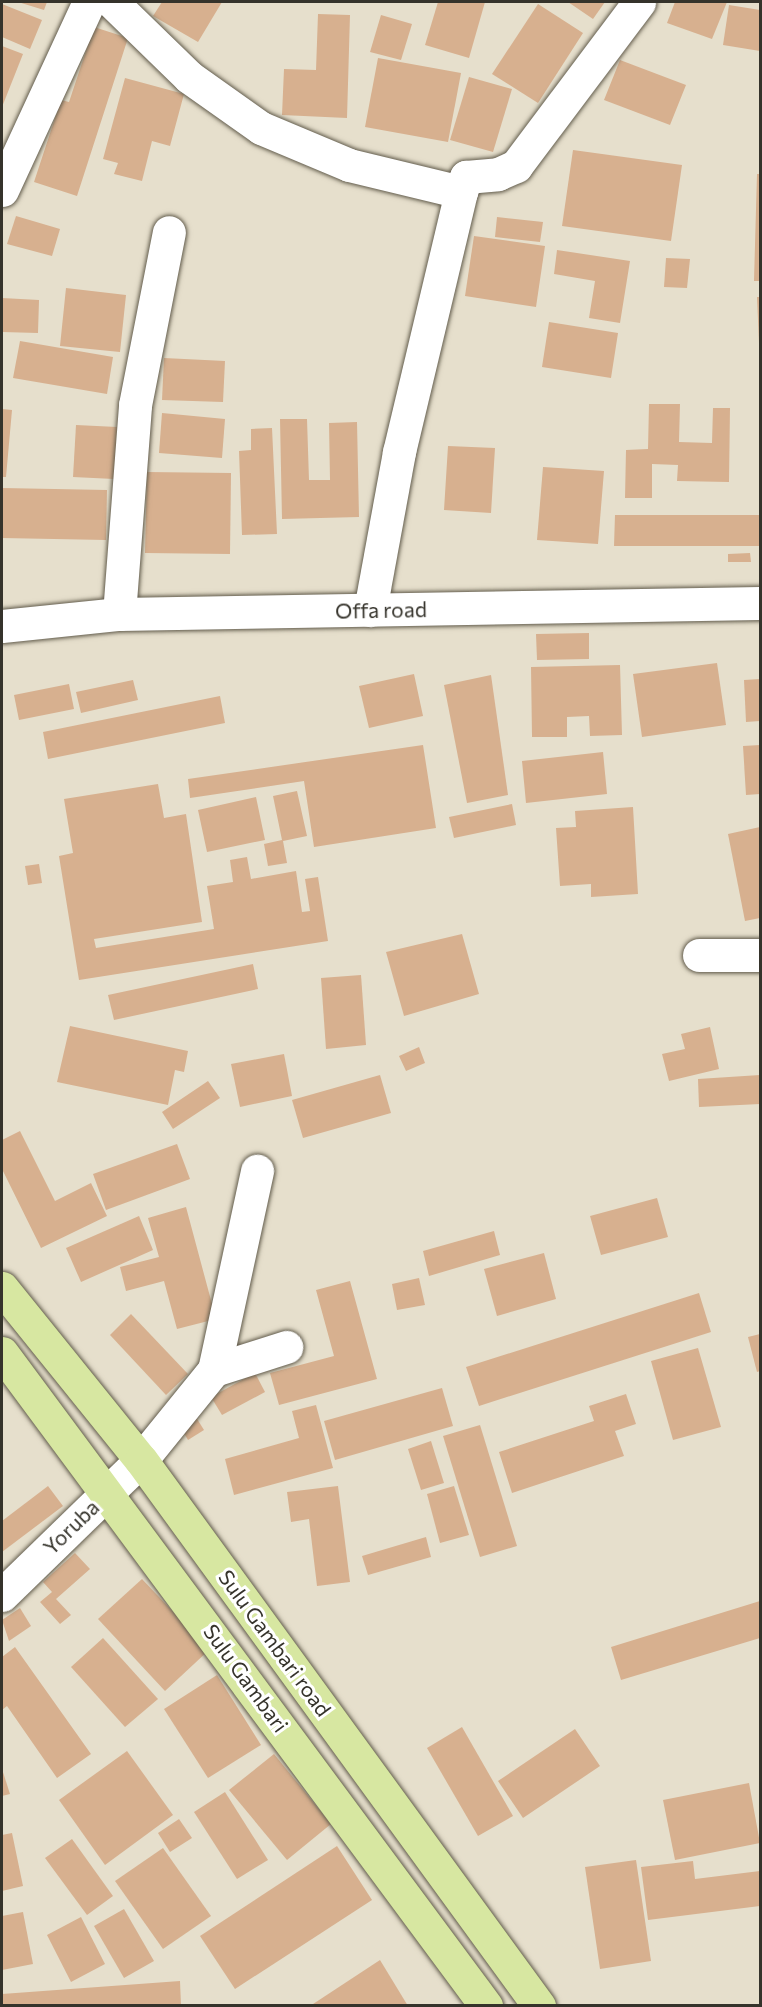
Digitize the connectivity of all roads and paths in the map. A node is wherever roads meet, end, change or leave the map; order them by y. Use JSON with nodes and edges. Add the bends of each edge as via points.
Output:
{"nodes":[{"id":1,"x":89,"y":2,"type":"edge"},
{"id":2,"x":112,"y":2,"type":"edge"},
{"id":3,"x":639,"y":2,"type":"edge"},
{"id":4,"x":2,"y":190,"type":"edge"},
{"id":5,"x":461,"y":192,"type":"junction"},
{"id":6,"x":169,"y":232,"type":"dead end"},
{"id":7,"x":760,"y":603,"type":"edge"},
{"id":8,"x":370,"y":610,"type":"junction"},
{"id":9,"x":119,"y":614,"type":"junction"},
{"id":10,"x":2,"y":626,"type":"edge"},
{"id":11,"x":699,"y":955,"type":"dead end"},
{"id":12,"x":760,"y":955,"type":"edge"},
{"id":13,"x":257,"y":1171,"type":"dead end"},
{"id":14,"x":2,"y":1288,"type":"edge"},
{"id":15,"x":286,"y":1347,"type":"dead end"},
{"id":16,"x":2,"y":1353,"type":"edge"},
{"id":17,"x":214,"y":1370,"type":"junction"},
{"id":18,"x":141,"y":1460,"type":"junction"},
{"id":19,"x":108,"y":1490,"type":"junction"},
{"id":20,"x":2,"y":1595,"type":"edge"},
{"id":21,"x":486,"y":2006,"type":"edge"},
{"id":22,"x":538,"y":2006,"type":"edge"}],
"edges":[{"from":1,"to":4,"type":"street"},
{"from":2,"to":5,"type":"street","via":[[189,77],[261,128],[349,165]]},
{"from":3,"to":5,"type":"street","via":[[516,166],[466,177]]},
{"from":5,"to":8,"type":"street","via":[[399,452]]},
{"from":6,"to":9,"type":"street","via":[[135,405]]},
{"from":7,"to":8,"type":"street","name":"Offa road"},
{"from":8,"to":9,"type":"street","name":"Offa road"},
{"from":9,"to":10,"type":"street","name":"Offa road"},
{"from":11,"to":12,"type":"street"},
{"from":13,"to":17,"type":"street"},
{"from":14,"to":18,"type":"main road","name":"Sulu Gambari road"},
{"from":15,"to":17,"type":"street"},
{"from":16,"to":19,"type":"main road","name":"Sulu Gambari"},
{"from":17,"to":18,"type":"street","name":"Yoruba"},
{"from":18,"to":19,"type":"street","name":"Yoruba"},
{"from":18,"to":22,"type":"main road","name":"Sulu Gambari road"},
{"from":19,"to":20,"type":"street","name":"Yoruba"},
{"from":19,"to":21,"type":"main road","name":"Sulu Gambari"}]}
